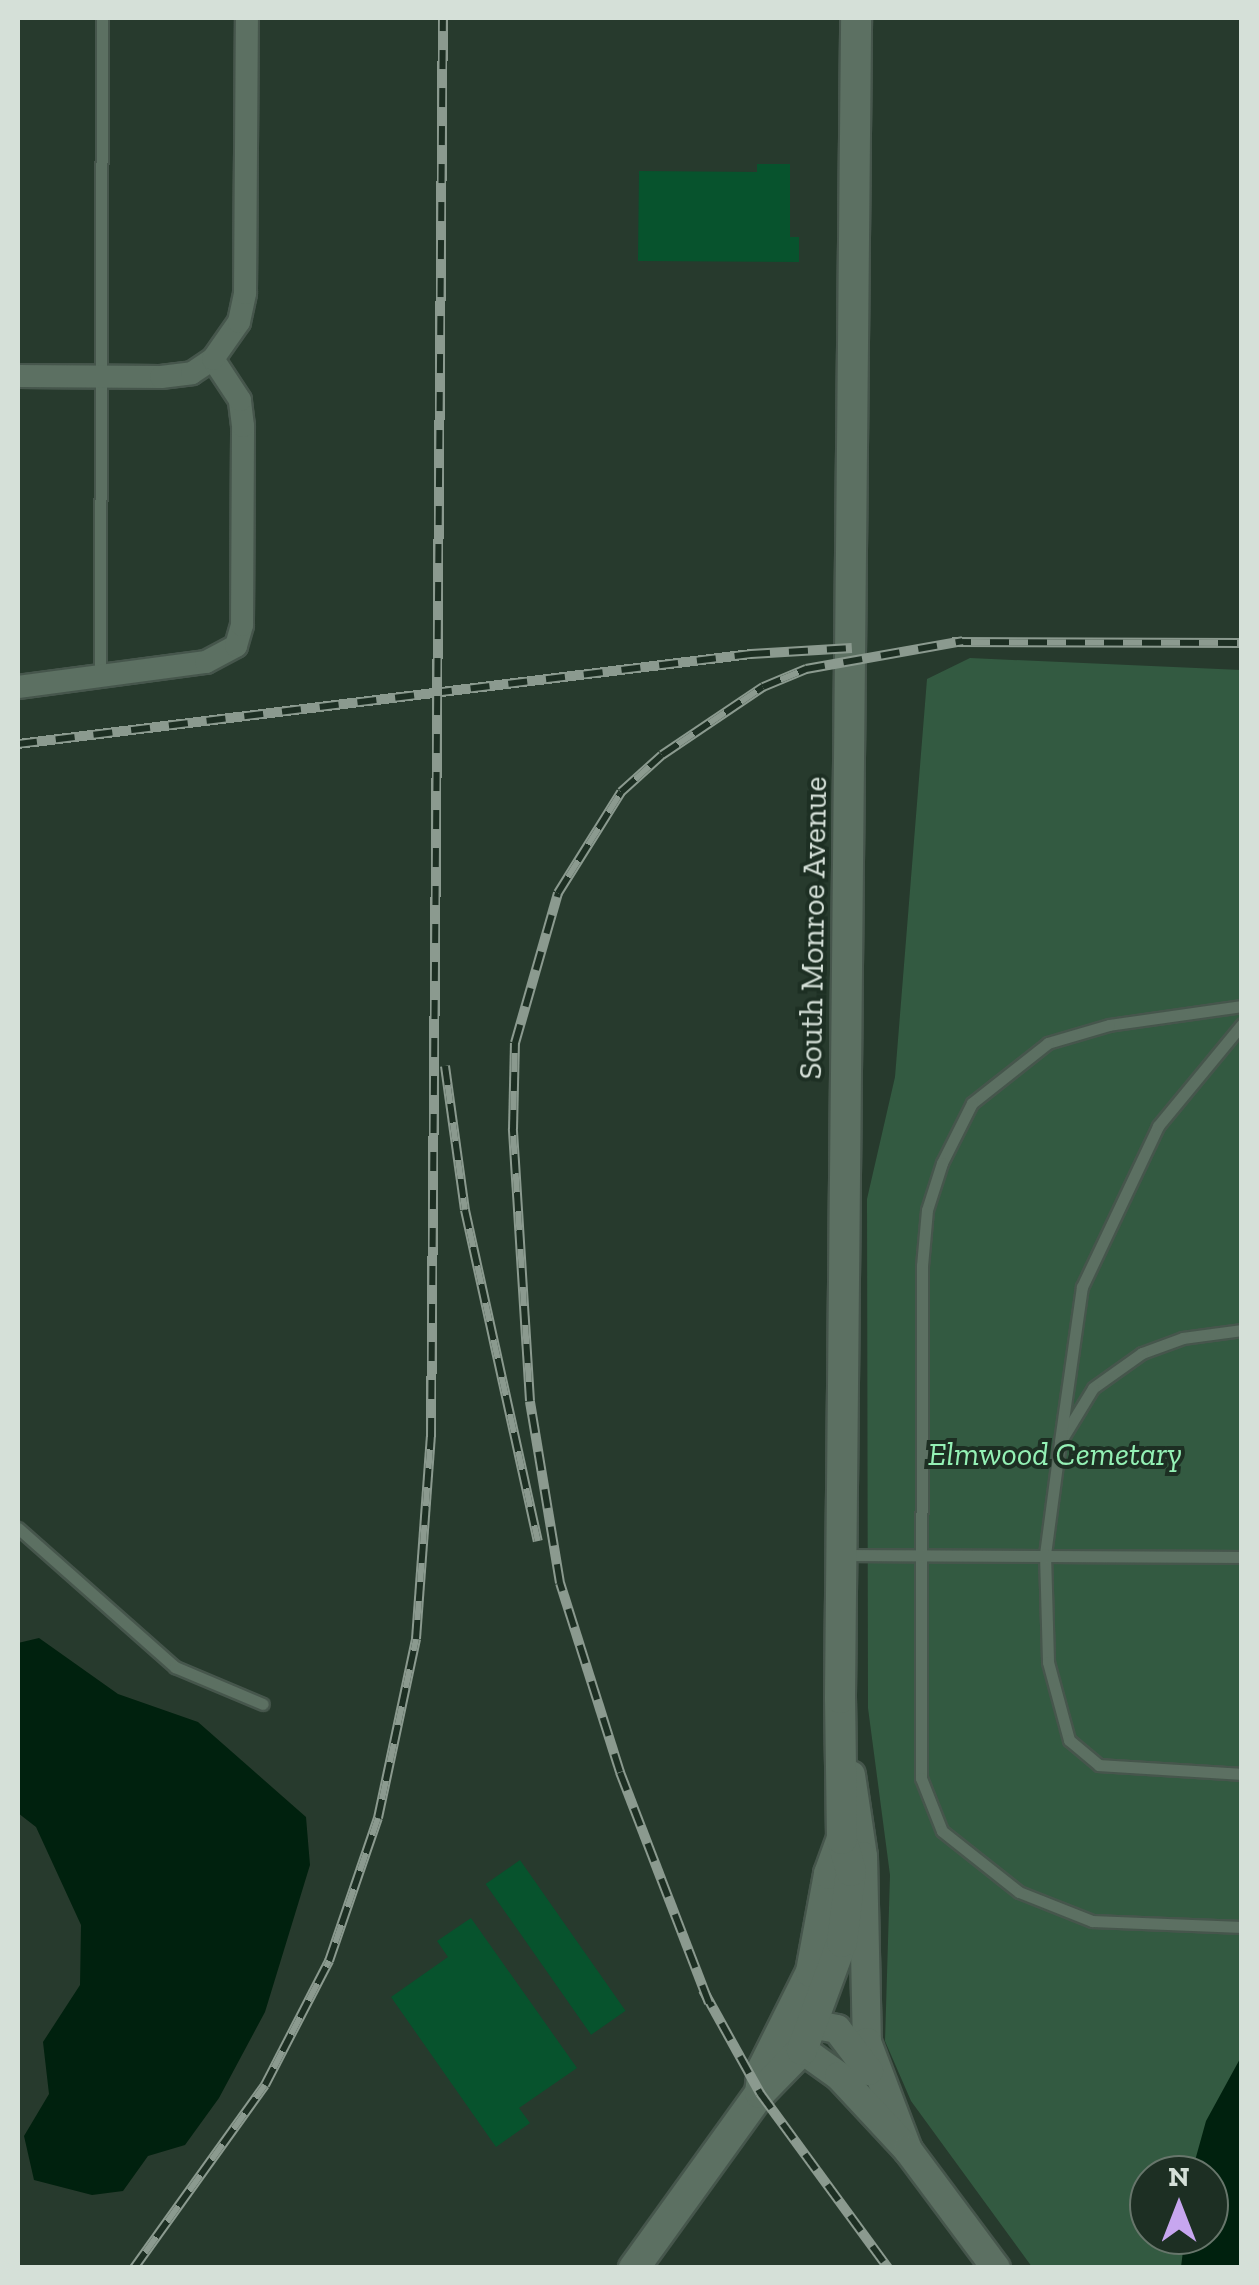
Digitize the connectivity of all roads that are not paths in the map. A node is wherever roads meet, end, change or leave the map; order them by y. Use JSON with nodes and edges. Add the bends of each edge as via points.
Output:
{"nodes":[{"id":1,"x":102,"y":18,"type":"edge"},
{"id":2,"x":247,"y":18,"type":"edge"},
{"id":3,"x":856,"y":18,"type":"edge"},
{"id":4,"x":214,"y":359,"type":"junction"},
{"id":5,"x":18,"y":376,"type":"edge"},
{"id":6,"x":99,"y":377,"type":"junction"},
{"id":7,"x":100,"y":676,"type":"junction"},
{"id":8,"x":18,"y":687,"type":"edge"},
{"id":9,"x":1242,"y":1006,"type":"edge"},
{"id":10,"x":1242,"y":1024,"type":"edge"},
{"id":11,"x":1242,"y":1330,"type":"edge"},
{"id":12,"x":1060,"y":1442,"type":"junction"},
{"id":13,"x":18,"y":1528,"type":"edge"},
{"id":14,"x":1045,"y":1554,"type":"junction"},
{"id":15,"x":841,"y":1555,"type":"junction"},
{"id":16,"x":922,"y":1556,"type":"junction"},
{"id":17,"x":1242,"y":1557,"type":"edge"},
{"id":18,"x":840,"y":1698,"type":"junction"},
{"id":19,"x":263,"y":1704,"type":"dead end"},
{"id":20,"x":1242,"y":1774,"type":"edge"},
{"id":21,"x":1242,"y":1927,"type":"edge"},
{"id":22,"x":797,"y":2031,"type":"junction"},
{"id":23,"x":878,"y":2085,"type":"junction"},
{"id":24,"x":908,"y":2150,"type":"junction"},
{"id":25,"x":634,"y":2268,"type":"edge"},
{"id":26,"x":996,"y":2268,"type":"edge"}],
"edges":[{"from":1,"to":6,"type":"lane"},
{"from":2,"to":4,"type":"street","via":[[245,292],[239,322]]},
{"from":3,"to":15,"type":"main road","name":"South Monroe Avenue"},
{"from":4,"to":6,"type":"street","via":[[192,373]]},
{"from":4,"to":7,"type":"street","via":[[240,400],[244,426],[242,625],[226,655]]},
{"from":5,"to":6,"type":"street"},
{"from":6,"to":7,"type":"lane"},
{"from":7,"to":8,"type":"street"},
{"from":9,"to":16,"type":"lane","via":[[1109,1025],[1048,1043],[972,1104],[927,1210]]},
{"from":10,"to":12,"type":"lane","via":[[1158,1126],[1082,1287]]},
{"from":11,"to":12,"type":"lane","via":[[1183,1338],[1142,1353],[1093,1388]]},
{"from":12,"to":14,"type":"lane"},
{"from":13,"to":19,"type":"lane","via":[[176,1667]]},
{"from":14,"to":16,"type":"lane"},
{"from":14,"to":17,"type":"lane"},
{"from":14,"to":20,"type":"lane","via":[[1048,1662],[1069,1740],[1100,1765]]},
{"from":15,"to":16,"type":"lane"},
{"from":15,"to":18,"type":"main road","name":"South Monroe Avenue"},
{"from":16,"to":21,"type":"lane","via":[[922,1778],[942,1831],[1019,1892],[1079,1917]]},
{"from":18,"to":22,"type":"main road","name":"South Monroe Avenue","via":[[842,1839],[850,1871],[842,1942]]},
{"from":18,"to":23,"type":"street","via":[[863,1856],[867,2042]]},
{"from":22,"to":23,"type":"street","via":[[837,2028]]},
{"from":22,"to":24,"type":"street"},
{"from":22,"to":25,"type":"main road","name":"South Monroe Avenue"},
{"from":23,"to":24,"type":"street"},
{"from":24,"to":26,"type":"street"}]}
